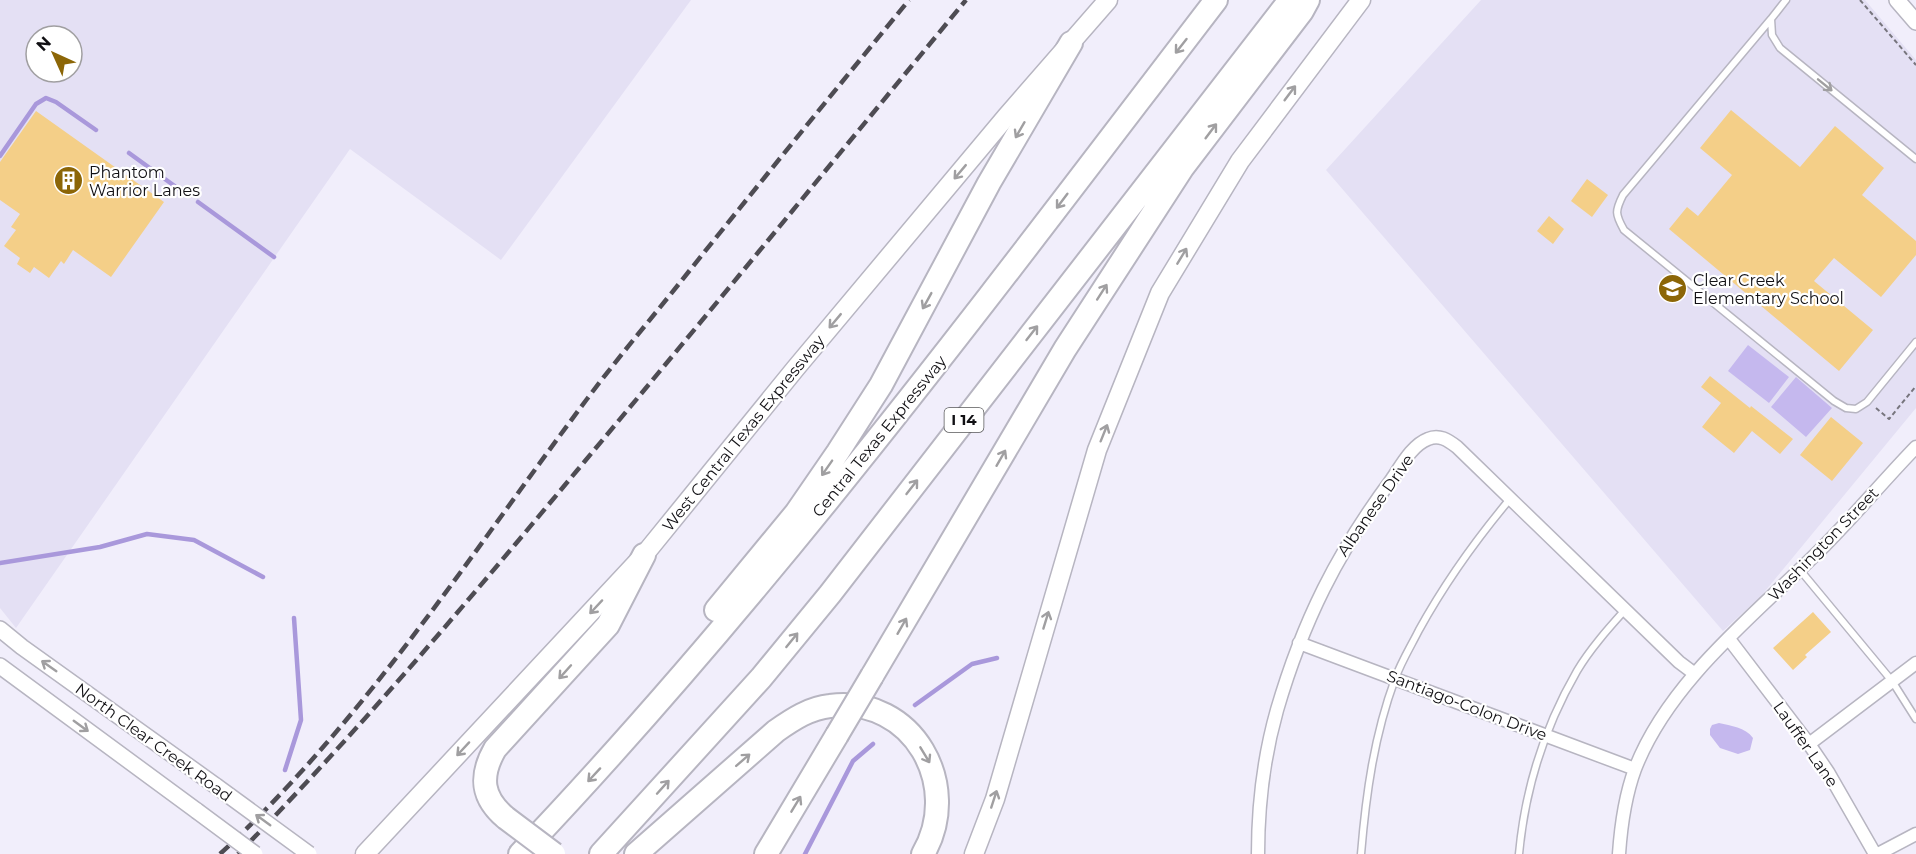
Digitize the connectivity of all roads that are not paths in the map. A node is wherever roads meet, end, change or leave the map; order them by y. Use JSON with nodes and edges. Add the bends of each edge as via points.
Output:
{"nodes":[{"id":1,"x":1108,"y":0,"type":"edge"},
{"id":2,"x":1216,"y":0,"type":"edge"},
{"id":3,"x":1290,"y":0,"type":"edge"},
{"id":4,"x":1308,"y":0,"type":"edge"},
{"id":5,"x":1360,"y":0,"type":"edge"},
{"id":6,"x":1786,"y":0,"type":"edge"},
{"id":7,"x":1897,"y":0,"type":"edge"},
{"id":8,"x":1771,"y":19,"type":"junction"},
{"id":9,"x":1916,"y":22,"type":"edge"},
{"id":10,"x":1071,"y":43,"type":"junction"},
{"id":11,"x":1916,"y":159,"type":"edge"},
{"id":12,"x":1916,"y":342,"type":"edge"},
{"id":13,"x":1916,"y":447,"type":"edge"},
{"id":14,"x":1510,"y":499,"type":"junction"},
{"id":15,"x":644,"y":555,"type":"junction"},
{"id":16,"x":1800,"y":570,"type":"junction"},
{"id":17,"x":1625,"y":610,"type":"junction"},
{"id":18,"x":0,"y":629,"type":"edge"},
{"id":19,"x":1729,"y":639,"type":"junction"},
{"id":20,"x":1299,"y":643,"type":"junction"},
{"id":21,"x":1916,"y":663,"type":"edge"},
{"id":22,"x":0,"y":666,"type":"edge"},
{"id":23,"x":1695,"y":674,"type":"junction"},
{"id":24,"x":1395,"y":678,"type":"junction"},
{"id":25,"x":1892,"y":681,"type":"junction"},
{"id":26,"x":1916,"y":719,"type":"edge"},
{"id":27,"x":638,"y":727,"type":"junction"},
{"id":28,"x":1546,"y":735,"type":"junction"},
{"id":29,"x":1809,"y":744,"type":"junction"},
{"id":30,"x":1635,"y":769,"type":"junction"},
{"id":31,"x":1916,"y":834,"type":"edge"},
{"id":32,"x":255,"y":854,"type":"edge"},
{"id":33,"x":309,"y":854,"type":"edge"},
{"id":34,"x":365,"y":854,"type":"edge"},
{"id":35,"x":520,"y":854,"type":"edge"},
{"id":36,"x":554,"y":854,"type":"edge"},
{"id":37,"x":601,"y":854,"type":"edge"},
{"id":38,"x":636,"y":854,"type":"edge"},
{"id":39,"x":766,"y":854,"type":"edge"},
{"id":40,"x":924,"y":854,"type":"edge"},
{"id":41,"x":974,"y":854,"type":"edge"},
{"id":42,"x":1258,"y":854,"type":"edge"},
{"id":43,"x":1361,"y":854,"type":"edge"},
{"id":44,"x":1519,"y":854,"type":"edge"},
{"id":45,"x":1619,"y":854,"type":"edge"},
{"id":46,"x":1876,"y":854,"type":"edge"}],
"edges":[{"from":1,"to":10,"type":"main road","name":"West Central Texas Expressway"},
{"from":2,"to":27,"type":"highway","name":"Central Texas Expressway","one_way":true,"via":[[892,421]]},
{"from":37,"to":3,"type":"highway","number":"I 14","one_way":true,"via":[[761,678],[830,594]]},
{"from":39,"to":4,"type":"highway","one_way":true,"bridge":true,"via":[[1065,349],[1183,168]]},
{"from":41,"to":5,"type":"main road","one_way":true,"via":[[995,799],[1097,450],[1160,293],[1240,161]]},
{"from":6,"to":8,"type":"lane"},
{"from":7,"to":9,"type":"street"},
{"from":8,"to":11,"type":"lane","one_way":true,"via":[[1772,35],[1780,48]]},
{"from":8,"to":12,"type":"lane","via":[[1623,195],[1617,216],[1624,230],[1846,408],[1856,409],[1868,401]]},
{"from":10,"to":15,"type":"main road","name":"West Central Texas Expressway","one_way":true,"via":[[795,369]]},
{"from":10,"to":27,"type":"highway","one_way":true,"via":[[989,183],[875,395],[796,513],[668,669]]},
{"from":13,"to":16,"type":"street","name":"Washington Street"},
{"from":14,"to":17,"type":"street","name":"Albanese Drive"},
{"from":14,"to":20,"type":"street","name":"Albanese Drive","via":[[1448,440],[1439,437],[1423,442],[1370,508],[1335,563]]},
{"from":14,"to":24,"type":"lane","via":[[1472,544],[1438,594]]},
{"from":15,"to":34,"type":"main road","name":"West Central Texas Expressway","one_way":true},
{"from":15,"to":36,"type":"highway","one_way":true,"bridge":true,"via":[[608,625],[488,761],[485,788],[495,809]]},
{"from":16,"to":19,"type":"street","name":"Washington Street"},
{"from":16,"to":25,"type":"lane"},
{"from":17,"to":23,"type":"street","name":"Albanese Drive"},
{"from":17,"to":28,"type":"lane","via":[[1578,670]]},
{"from":33,"to":18,"type":"street","name":"North Clear Creek Road","one_way":true,"bridge":true},
{"from":19,"to":23,"type":"street","name":"Washington Street"},
{"from":19,"to":29,"type":"street","name":"Lauffer Lane"},
{"from":20,"to":24,"type":"street","name":"Santiago-Colon Drive"},
{"from":20,"to":42,"type":"street","name":"Albanese Drive","via":[[1267,753]]},
{"from":21,"to":25,"type":"street"},
{"from":22,"to":32,"type":"street","name":"North Clear Creek Road","one_way":true,"bridge":true},
{"from":23,"to":30,"type":"street","name":"Washington Street","via":[[1654,729]]},
{"from":24,"to":28,"type":"street","name":"Santiago-Colon Drive"},
{"from":24,"to":43,"type":"lane","via":[[1371,764]]},
{"from":25,"to":26,"type":"lane"},
{"from":25,"to":29,"type":"street"},
{"from":27,"to":35,"type":"highway","name":"Central Texas Expressway","one_way":true},
{"from":28,"to":30,"type":"street","name":"Santiago-Colon Drive"},
{"from":28,"to":44,"type":"lane","via":[[1522,819]]},
{"from":29,"to":46,"type":"street","name":"Lauffer Lane"},
{"from":30,"to":45,"type":"street","name":"Washington Street","via":[[1621,824]]},
{"from":31,"to":46,"type":"street"},
{"from":38,"to":40,"type":"highway","one_way":true,"via":[[776,731],[814,709],[840,705],[866,708],[900,724],[927,756],[938,791],[938,810]]}]}
